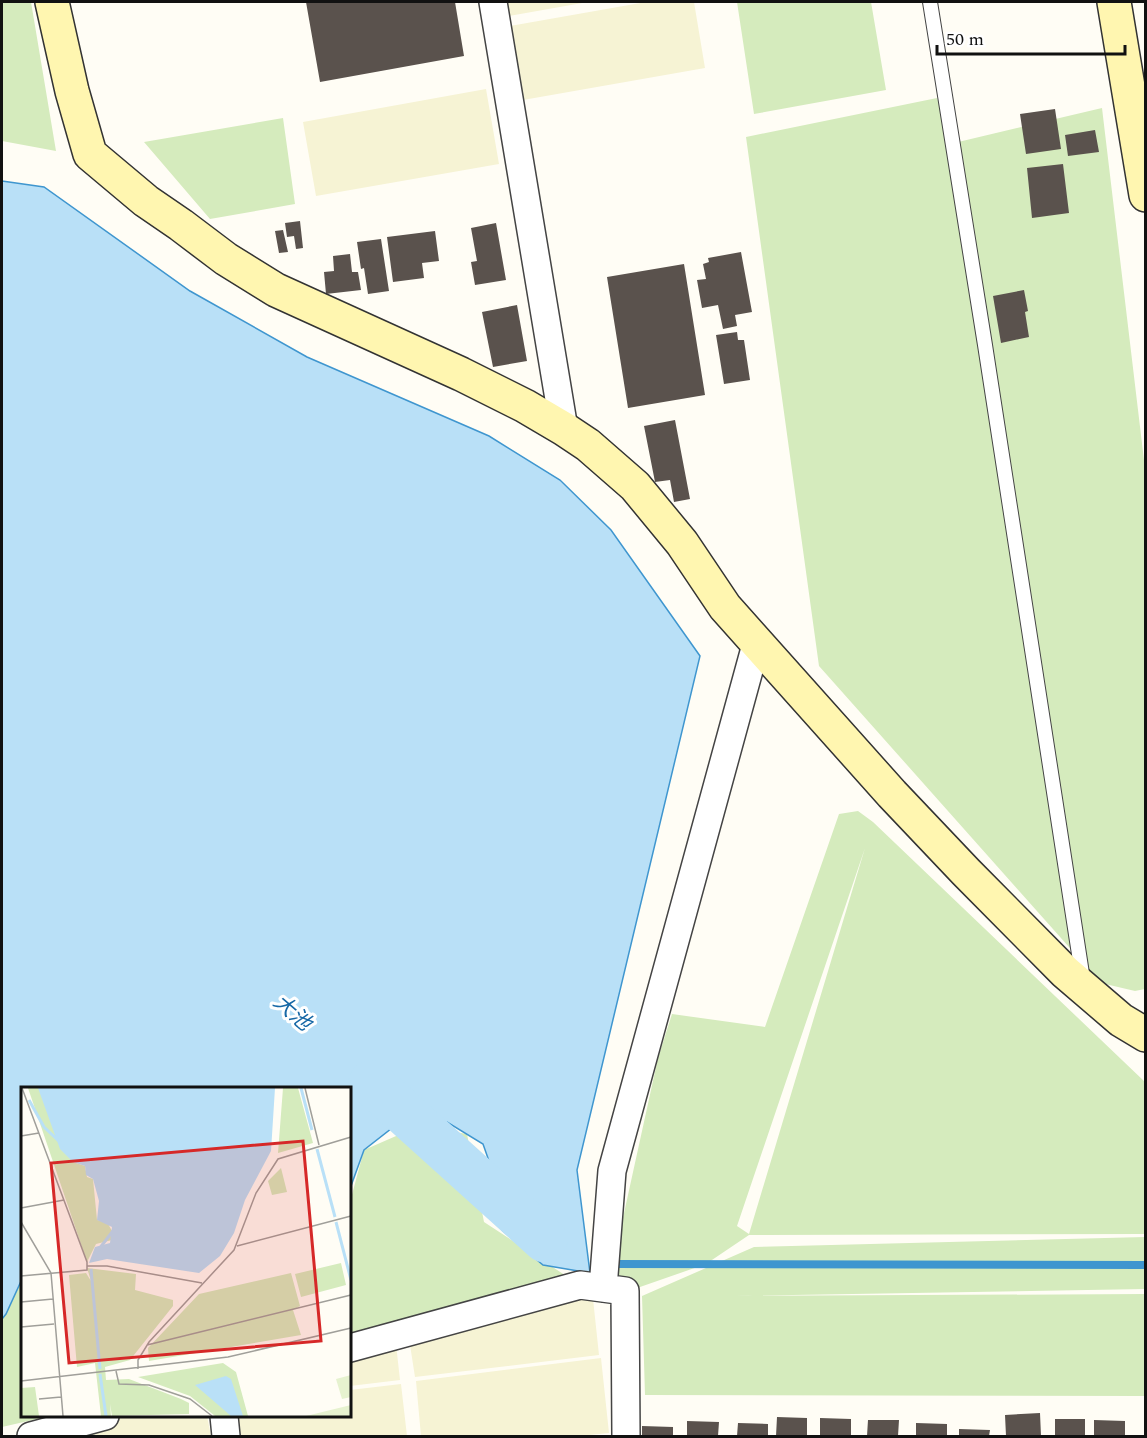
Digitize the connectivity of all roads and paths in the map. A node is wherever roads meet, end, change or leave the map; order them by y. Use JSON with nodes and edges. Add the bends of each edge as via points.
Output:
{"nodes":[{"id":1,"x":52,"y":2,"type":"edge"},
{"id":2,"x":493,"y":2,"type":"edge"},
{"id":3,"x":930,"y":2,"type":"edge"},
{"id":4,"x":1114,"y":2,"type":"edge"},
{"id":5,"x":1146,"y":195,"type":"edge"},
{"id":6,"x":564,"y":429,"type":"junction"},
{"id":7,"x":757,"y":641,"type":"junction"},
{"id":8,"x":1084,"y":988,"type":"junction"},
{"id":9,"x":1146,"y":1035,"type":"edge"},
{"id":10,"x":603,"y":1288,"type":"junction"},
{"id":11,"x":351,"y":1348,"type":"edge"},
{"id":12,"x":101,"y":1417,"type":"edge"},
{"id":13,"x":224,"y":1417,"type":"edge"},
{"id":14,"x":31,"y":1437,"type":"edge"},
{"id":15,"x":226,"y":1437,"type":"edge"},
{"id":16,"x":626,"y":1437,"type":"edge"}],
"edges":[{"from":1,"to":6,"type":"street","via":[[90,154],[146,201],[276,291],[462,374]]},
{"from":2,"to":6,"type":"street"},
{"from":3,"to":8,"type":"lane"},
{"from":4,"to":5,"type":"street"},
{"from":6,"to":7,"type":"street","via":[[635,486],[682,543],[725,607]]},
{"from":7,"to":8,"type":"street","via":[[892,794]]},
{"from":7,"to":10,"type":"street","via":[[612,1171]]},
{"from":8,"to":9,"type":"street","via":[[1121,1020]]},
{"from":10,"to":11,"type":"street","via":[[580,1285]]},
{"from":10,"to":16,"type":"street","via":[[626,1290]]},
{"from":12,"to":14,"type":"street"},
{"from":13,"to":15,"type":"street"}]}
